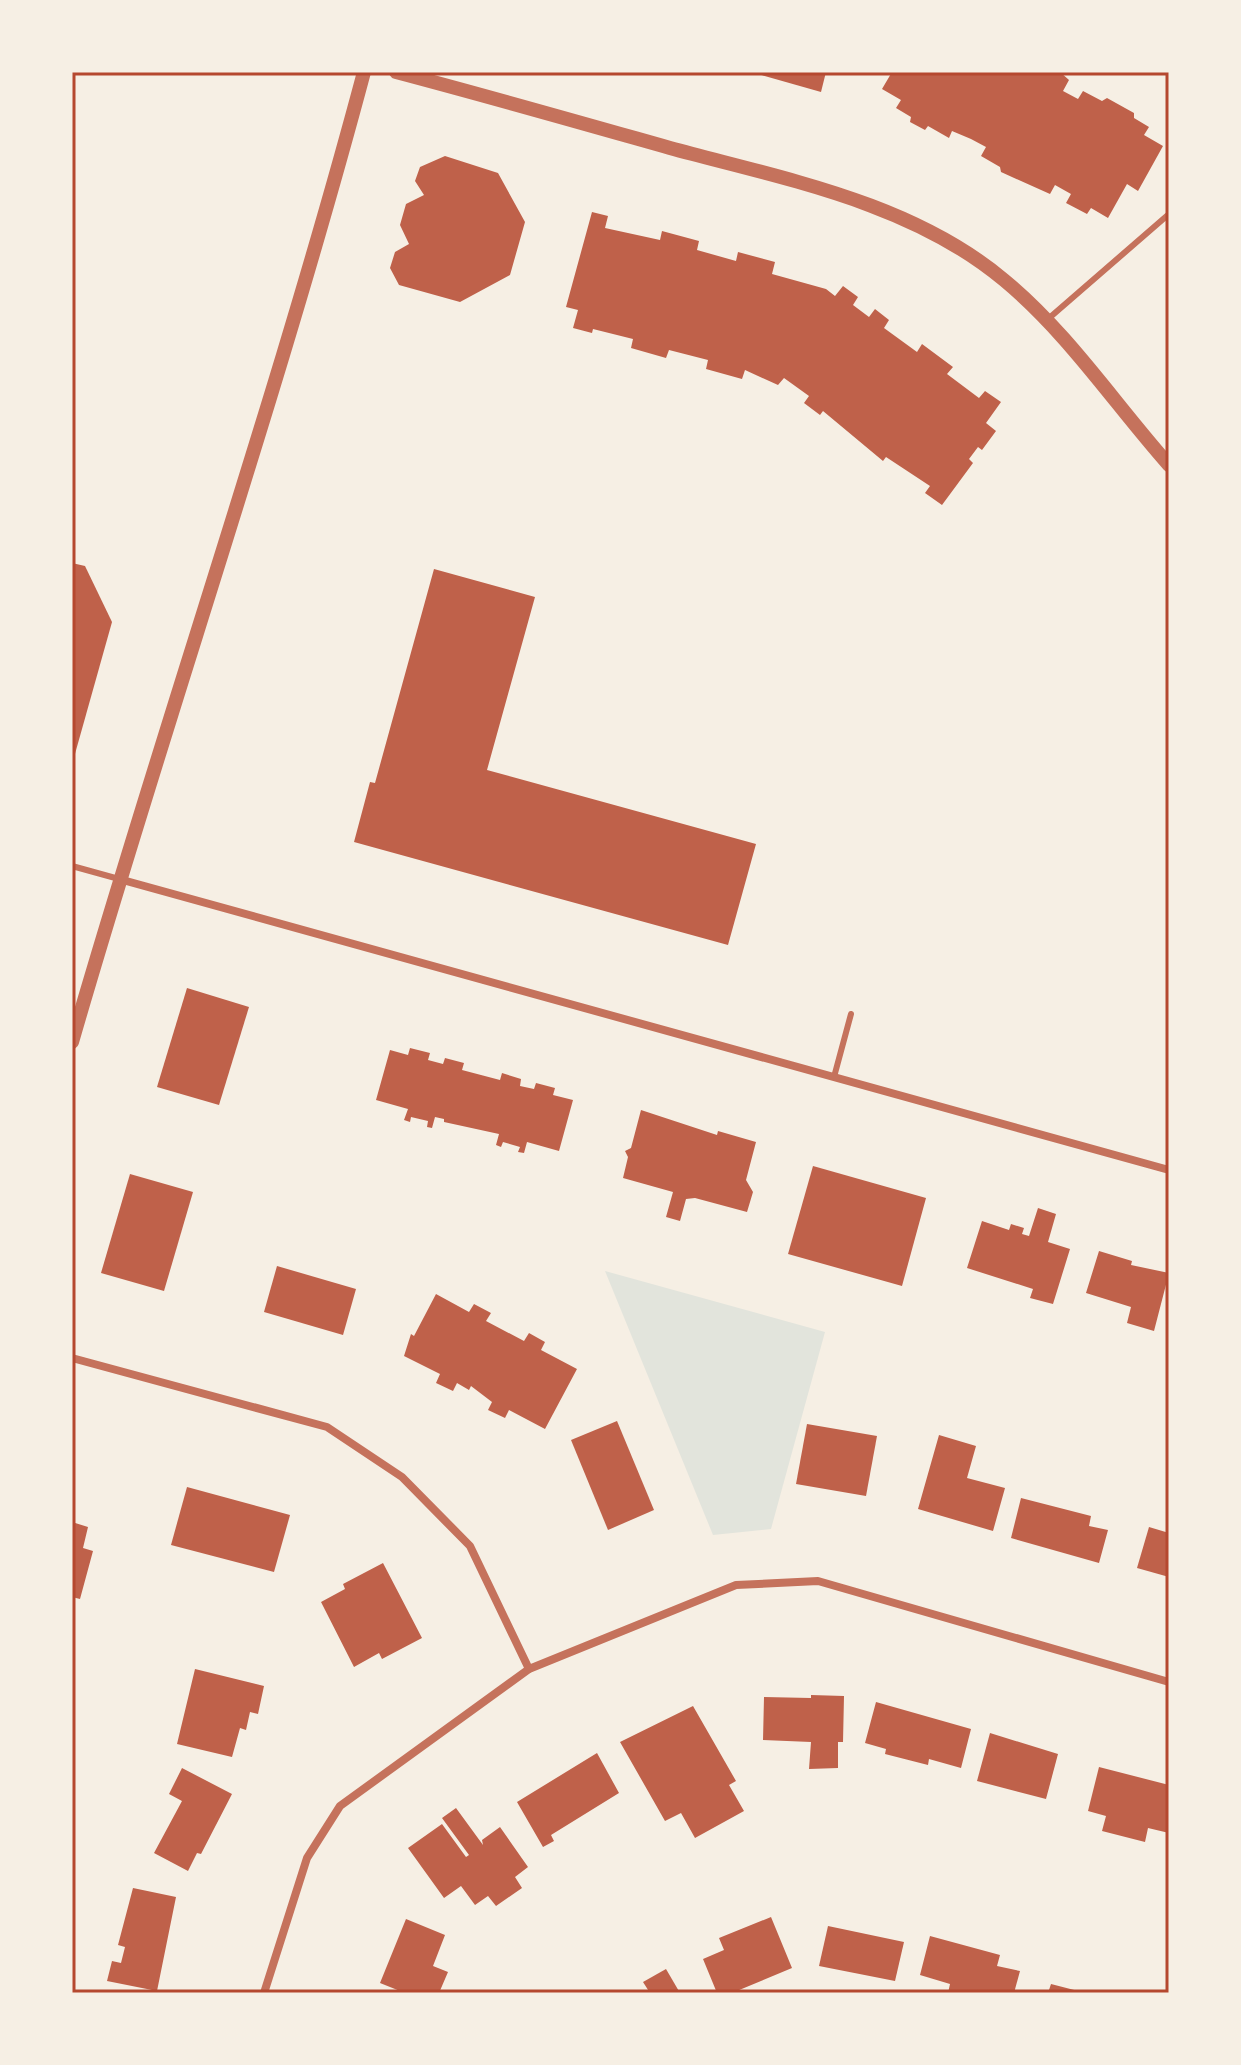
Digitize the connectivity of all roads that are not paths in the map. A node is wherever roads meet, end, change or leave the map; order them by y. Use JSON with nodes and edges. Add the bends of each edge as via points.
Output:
{"nodes":[{"id":1,"x":364,"y":72,"type":"edge"},
{"id":2,"x":396,"y":72,"type":"edge"},
{"id":3,"x":1169,"y":214,"type":"edge"},
{"id":4,"x":1048,"y":320,"type":"junction"},
{"id":5,"x":1169,"y":465,"type":"edge"},
{"id":6,"x":72,"y":866,"type":"edge"},
{"id":7,"x":119,"y":879,"type":"junction"},
{"id":8,"x":851,"y":1014,"type":"dead end"},
{"id":9,"x":72,"y":1042,"type":"edge"},
{"id":10,"x":834,"y":1077,"type":"junction"},
{"id":11,"x":1169,"y":1170,"type":"edge"},
{"id":12,"x":72,"y":1358,"type":"edge"},
{"id":13,"x":529,"y":1669,"type":"junction"},
{"id":14,"x":1169,"y":1682,"type":"edge"},
{"id":15,"x":264,"y":1993,"type":"edge"}],
"edges":[{"from":1,"to":7,"type":"street","via":[[220,569]]},
{"from":2,"to":4,"type":"street","via":[[877,208],[979,261]]},
{"from":3,"to":4,"type":"lane"},
{"from":4,"to":5,"type":"street"},
{"from":6,"to":7,"type":"lane"},
{"from":7,"to":9,"type":"street"},
{"from":7,"to":10,"type":"street"},
{"from":8,"to":10,"type":"lane"},
{"from":10,"to":11,"type":"street"},
{"from":12,"to":13,"type":"street","via":[[327,1427],[402,1477],[470,1546]]},
{"from":13,"to":14,"type":"street","via":[[736,1585],[818,1581]]},
{"from":13,"to":15,"type":"street","via":[[340,1806],[307,1858]]}]}
